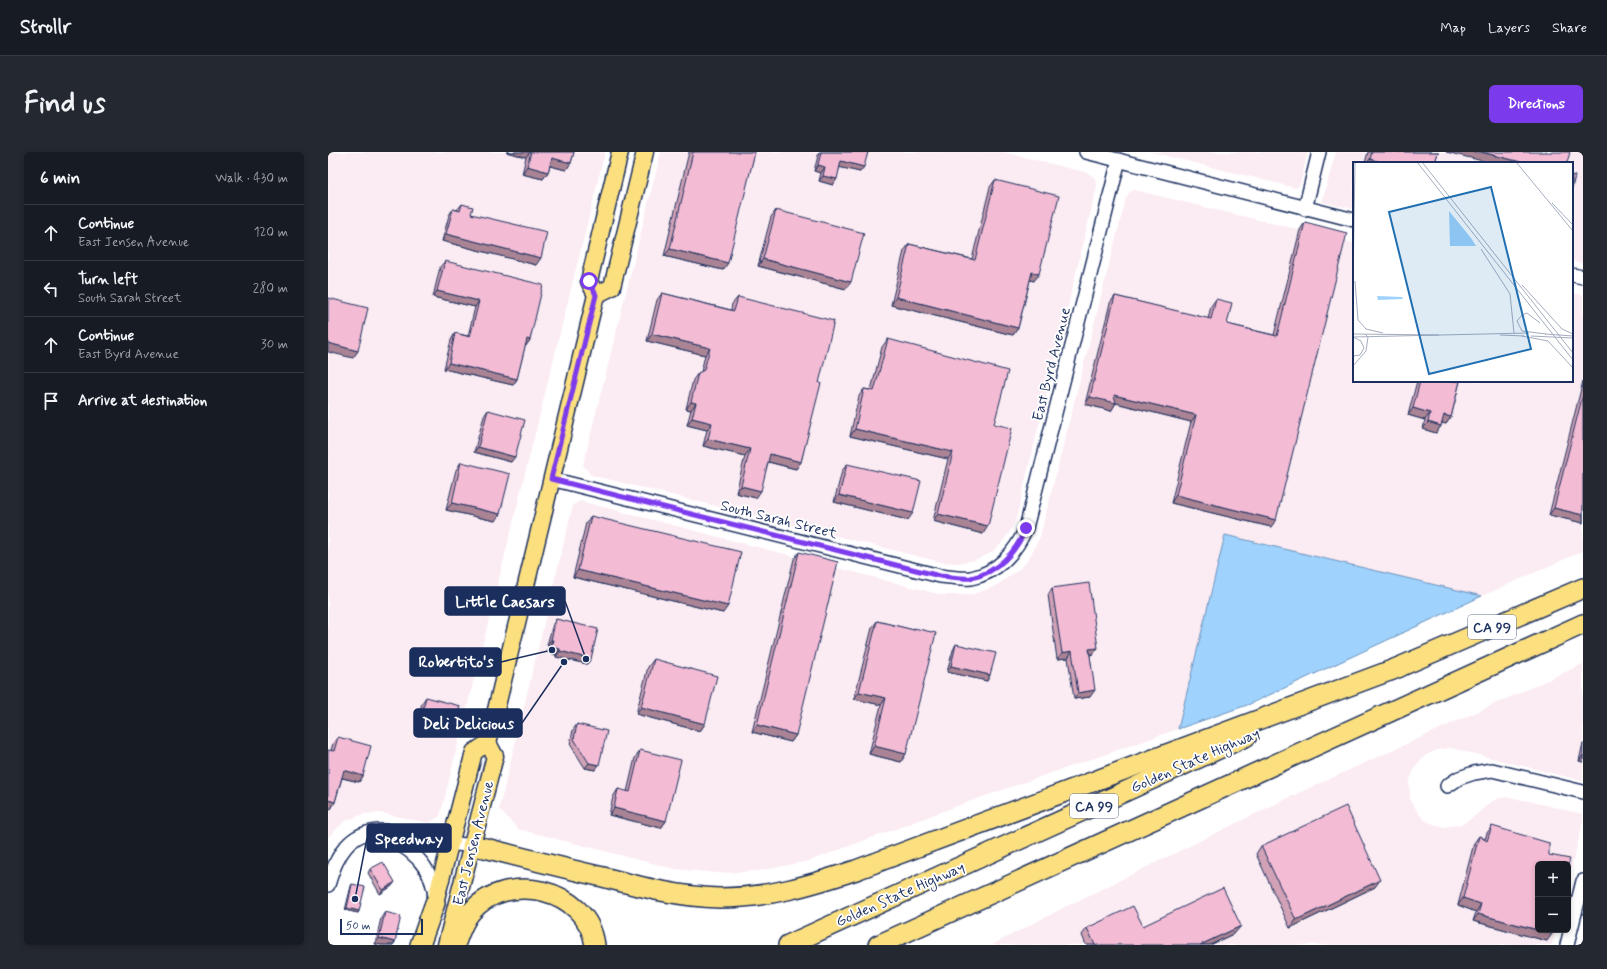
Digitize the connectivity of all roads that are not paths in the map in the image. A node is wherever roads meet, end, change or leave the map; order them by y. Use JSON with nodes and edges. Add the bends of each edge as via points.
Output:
{"nodes":[{"id":1,"x":620,"y":152,"type":"edge"},
{"id":2,"x":645,"y":152,"type":"edge"},
{"id":3,"x":1086,"y":152,"type":"edge"},
{"id":4,"x":1319,"y":152,"type":"edge"},
{"id":5,"x":1118,"y":160,"type":"junction"},
{"id":6,"x":1305,"y":209,"type":"junction"},
{"id":7,"x":1353,"y":220,"type":"edge"},
{"id":8,"x":1573,"y":275,"type":"edge"},
{"id":9,"x":1583,"y":278,"type":"edge"},
{"id":10,"x":596,"y":295,"type":"junction"},
{"id":11,"x":551,"y":479,"type":"junction"},
{"id":12,"x":998,"y":566,"type":"joint"},
{"id":13,"x":1583,"y":588,"type":"edge"},
{"id":14,"x":1583,"y":624,"type":"edge"},
{"id":15,"x":1400,"y":667,"type":"junction"},
{"id":16,"x":488,"y":742,"type":"junction"},
{"id":17,"x":1446,"y":786,"type":"dead end"},
{"id":18,"x":1583,"y":792,"type":"edge"},
{"id":19,"x":370,"y":832,"type":"junction"},
{"id":20,"x":451,"y":843,"type":"junction"},
{"id":21,"x":472,"y":846,"type":"junction"},
{"id":22,"x":1583,"y":881,"type":"edge"},
{"id":23,"x":328,"y":885,"type":"edge"},
{"id":24,"x":1011,"y":886,"type":"junction"},
{"id":25,"x":435,"y":903,"type":"junction"},
{"id":26,"x":420,"y":945,"type":"edge"},
{"id":27,"x":424,"y":945,"type":"edge"},
{"id":28,"x":446,"y":945,"type":"edge"},
{"id":29,"x":455,"y":945,"type":"edge"},
{"id":30,"x":595,"y":945,"type":"edge"},
{"id":31,"x":788,"y":945,"type":"edge"},
{"id":32,"x":878,"y":945,"type":"edge"},
{"id":33,"x":907,"y":945,"type":"edge"},
{"id":34,"x":1567,"y":945,"type":"edge"}],
"edges":[{"from":1,"to":10,"type":"main road","via":[[589,281]]},
{"from":2,"to":10,"type":"main road","via":[[612,287]]},
{"from":3,"to":5,"type":"street"},
{"from":4,"to":6,"type":"street"},
{"from":5,"to":6,"type":"street"},
{"from":5,"to":12,"type":"street","name":"East Byrd Avenue","via":[[1026,528],[1013,552]]},
{"from":6,"to":7,"type":"street"},
{"from":8,"to":9,"type":"street"},
{"from":10,"to":11,"type":"main road"},
{"from":11,"to":12,"type":"street","name":"South Sarah Street","via":[[940,576],[970,578]]},
{"from":11,"to":16,"type":"main road"},
{"from":13,"to":15,"type":"highway","name":"Golden State Highway","number":"CA 99"},
{"from":14,"to":24,"type":"highway","number":"CA 99"},
{"from":15,"to":21,"type":"highway","via":[[856,870],[790,890],[720,898],[681,894],[650,889]]},
{"from":15,"to":31,"type":"highway","name":"Golden State Highway","number":"CA 99"},
{"from":16,"to":20,"type":"main road","name":"East Jensen Avenue","via":[[474,752]]},
{"from":16,"to":21,"type":"main road","name":"East Jensen Avenue","via":[[495,756]]},
{"from":17,"to":18,"type":"street","via":[[1459,778],[1492,770]]},
{"from":19,"to":20,"type":"street","via":[[395,832]]},
{"from":19,"to":23,"type":"street","via":[[354,840],[341,852],[335,861]]},
{"from":19,"to":25,"type":"street","via":[[391,839],[406,848],[423,864],[432,881]]},
{"from":20,"to":21,"type":"street"},
{"from":20,"to":25,"type":"main road","name":"East Jensen Avenue"},
{"from":21,"to":28,"type":"main road","name":"East Jensen Avenue"},
{"from":22,"to":34,"type":"street"},
{"from":24,"to":32,"type":"highway","number":"CA 99"},
{"from":24,"to":33,"type":"highway"},
{"from":25,"to":26,"type":"highway"},
{"from":25,"to":27,"type":"main road","name":"East Jensen Avenue"},
{"from":29,"to":30,"type":"highway","via":[[471,912],[487,899],[514,889],[533,889],[554,894],[571,904],[585,918]]}]}
